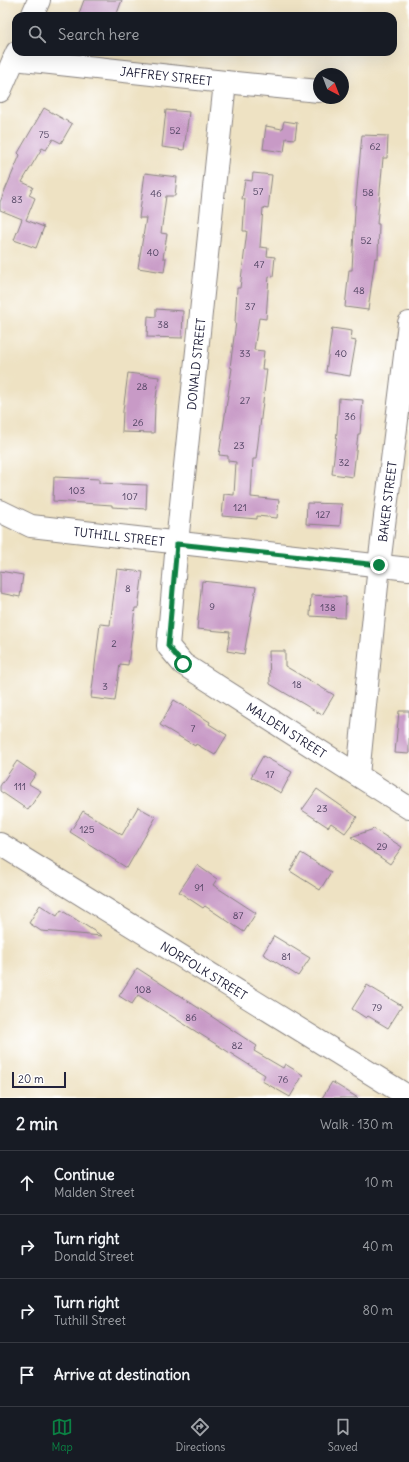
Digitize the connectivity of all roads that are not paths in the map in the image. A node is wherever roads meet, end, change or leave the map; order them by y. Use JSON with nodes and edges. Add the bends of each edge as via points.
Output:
{"nodes":[{"id":1,"x":39,"y":0,"type":"edge"},
{"id":2,"x":34,"y":12,"type":"edge"},
{"id":3,"x":15,"y":56,"type":"edge"},
{"id":4,"x":23,"y":56,"type":"edge"},
{"id":5,"x":225,"y":82,"type":"junction"},
{"id":6,"x":313,"y":90,"type":"edge"},
{"id":7,"x":0,"y":91,"type":"edge"},
{"id":8,"x":409,"y":323,"type":"edge"},
{"id":9,"x":0,"y":511,"type":"edge"},
{"id":10,"x":177,"y":544,"type":"junction"},
{"id":11,"x":379,"y":565,"type":"junction"},
{"id":12,"x":409,"y":569,"type":"edge"},
{"id":13,"x":168,"y":646,"type":"joint"},
{"id":14,"x":358,"y":775,"type":"junction"},
{"id":15,"x":409,"y":808,"type":"edge"},
{"id":16,"x":0,"y":844,"type":"edge"},
{"id":17,"x":409,"y":1097,"type":"edge"}],
"edges":[{"from":1,"to":2,"type":"street"},
{"from":3,"to":7,"type":"street"},
{"from":4,"to":5,"type":"street","name":"JAFFREY STREET"},
{"from":5,"to":6,"type":"street","name":"JAFFREY STREET"},
{"from":5,"to":10,"type":"street","name":"DONALD STREET"},
{"from":8,"to":11,"type":"street","name":"BAKER STREET"},
{"from":9,"to":10,"type":"street","name":"TUTHILL STREET","via":[[31,526]]},
{"from":10,"to":11,"type":"street","name":"TUTHILL STREET"},
{"from":10,"to":13,"type":"street","name":"DONALD STREET"},
{"from":11,"to":12,"type":"street","name":"TUTHILL STREET"},
{"from":11,"to":14,"type":"street","name":"BAKER STREET"},
{"from":13,"to":14,"type":"street","name":"MALDEN STREET","via":[[183,664]]},
{"from":14,"to":15,"type":"street","name":"MALDEN STREET"},
{"from":16,"to":17,"type":"street","name":"NORFOLK STREET"}]}
